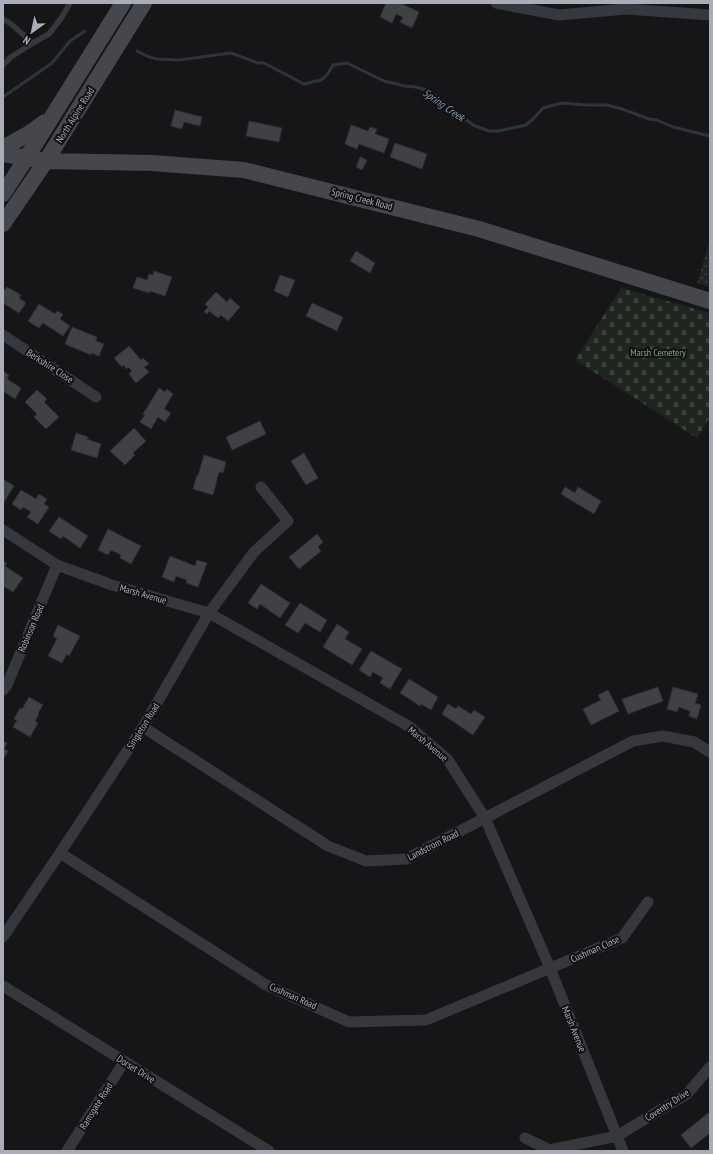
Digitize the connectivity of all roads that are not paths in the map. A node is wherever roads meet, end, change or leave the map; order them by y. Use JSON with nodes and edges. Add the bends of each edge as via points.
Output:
{"nodes":[{"id":1,"x":70,"y":3,"type":"edge"},
{"id":2,"x":123,"y":3,"type":"edge"},
{"id":3,"x":144,"y":3,"type":"edge"},
{"id":4,"x":496,"y":3,"type":"edge"},
{"id":5,"x":526,"y":6,"type":"edge"},
{"id":6,"x":710,"y":15,"type":"edge"},
{"id":7,"x":3,"y":19,"type":"edge"},
{"id":8,"x":33,"y":43,"type":"junction"},
{"id":9,"x":3,"y":65,"type":"edge"},
{"id":10,"x":52,"y":118,"type":"junction"},
{"id":11,"x":3,"y":148,"type":"edge"},
{"id":12,"x":3,"y":154,"type":"edge"},
{"id":13,"x":27,"y":158,"type":"junction"},
{"id":14,"x":46,"y":161,"type":"junction"},
{"id":15,"x":3,"y":194,"type":"edge"},
{"id":16,"x":3,"y":224,"type":"edge"},
{"id":17,"x":710,"y":301,"type":"edge"},
{"id":18,"x":3,"y":335,"type":"edge"},
{"id":19,"x":96,"y":397,"type":"dead end"},
{"id":20,"x":261,"y":487,"type":"dead end"},
{"id":21,"x":3,"y":530,"type":"edge"},
{"id":22,"x":57,"y":565,"type":"junction"},
{"id":23,"x":209,"y":613,"type":"junction"},
{"id":24,"x":3,"y":690,"type":"edge"},
{"id":25,"x":143,"y":727,"type":"junction"},
{"id":26,"x":710,"y":752,"type":"edge"},
{"id":27,"x":485,"y":818,"type":"junction"},
{"id":28,"x":60,"y":853,"type":"junction"},
{"id":29,"x":648,"y":902,"type":"dead end"},
{"id":30,"x":3,"y":937,"type":"edge"},
{"id":31,"x":550,"y":968,"type":"junction"},
{"id":32,"x":3,"y":986,"type":"edge"},
{"id":33,"x":124,"y":1062,"type":"junction"},
{"id":34,"x":710,"y":1067,"type":"edge"},
{"id":35,"x":618,"y":1136,"type":"junction"},
{"id":36,"x":525,"y":1138,"type":"dead end"},
{"id":37,"x":67,"y":1151,"type":"edge"},
{"id":38,"x":269,"y":1151,"type":"edge"},
{"id":39,"x":623,"y":1151,"type":"edge"}],
"edges":[{"from":1,"to":8,"type":"lane","via":[[49,34]]},
{"from":2,"to":10,"type":"main road","name":"North Alpine Road"},
{"from":3,"to":14,"type":"main road","name":"North Alpine Road"},
{"from":4,"to":5,"type":"street"},
{"from":5,"to":6,"type":"street","via":[[559,15],[626,9]]},
{"from":7,"to":8,"type":"lane"},
{"from":8,"to":9,"type":"lane"},
{"from":10,"to":11,"type":"main road"},
{"from":10,"to":13,"type":"main road","name":"North Alpine Road"},
{"from":12,"to":13,"type":"main road","name":"Spring Creek Road"},
{"from":13,"to":14,"type":"main road","name":"Spring Creek Road"},
{"from":13,"to":15,"type":"main road","name":"North Alpine Road"},
{"from":14,"to":16,"type":"main road","name":"North Alpine Road"},
{"from":14,"to":17,"type":"main road","name":"Spring Creek Road","via":[[152,163],[244,170],[479,229]]},
{"from":18,"to":19,"type":"street","name":"Berkshire Close"},
{"from":20,"to":23,"type":"street","name":"Singleton Road","via":[[288,521],[254,552]]},
{"from":21,"to":22,"type":"street","name":"Marsh Avenue"},
{"from":22,"to":23,"type":"street","name":"Marsh Avenue","via":[[112,585]]},
{"from":22,"to":24,"type":"street","name":"Robinson Road"},
{"from":23,"to":25,"type":"street","name":"Singleton Road"},
{"from":23,"to":27,"type":"street","name":"Marsh Avenue","via":[[410,727],[448,760]]},
{"from":25,"to":27,"type":"street","name":"Landstrom Road","via":[[328,846],[366,861],[406,859]]},
{"from":25,"to":28,"type":"street","name":"Singleton Road"},
{"from":26,"to":27,"type":"street","name":"Landstrom Road","via":[[694,742],[663,736],[633,741]]},
{"from":27,"to":31,"type":"street","name":"Marsh Avenue"},
{"from":28,"to":30,"type":"street","name":"Singleton Road"},
{"from":28,"to":31,"type":"street","name":"Cushman Road","via":[[266,984],[349,1022],[426,1020]]},
{"from":29,"to":31,"type":"street","name":"Cushman Close","via":[[622,938]]},
{"from":31,"to":35,"type":"street","name":"Marsh Avenue"},
{"from":32,"to":33,"type":"street","name":"Dorset Drive"},
{"from":33,"to":37,"type":"street","name":"Ramsgate Road"},
{"from":33,"to":38,"type":"street","name":"Dorset Drive"},
{"from":34,"to":35,"type":"street","name":"Coventry Drive","via":[[687,1094]]},
{"from":35,"to":36,"type":"street","name":"Coventry Drive","via":[[550,1150]]},
{"from":35,"to":39,"type":"street","name":"Marsh Avenue"}]}
